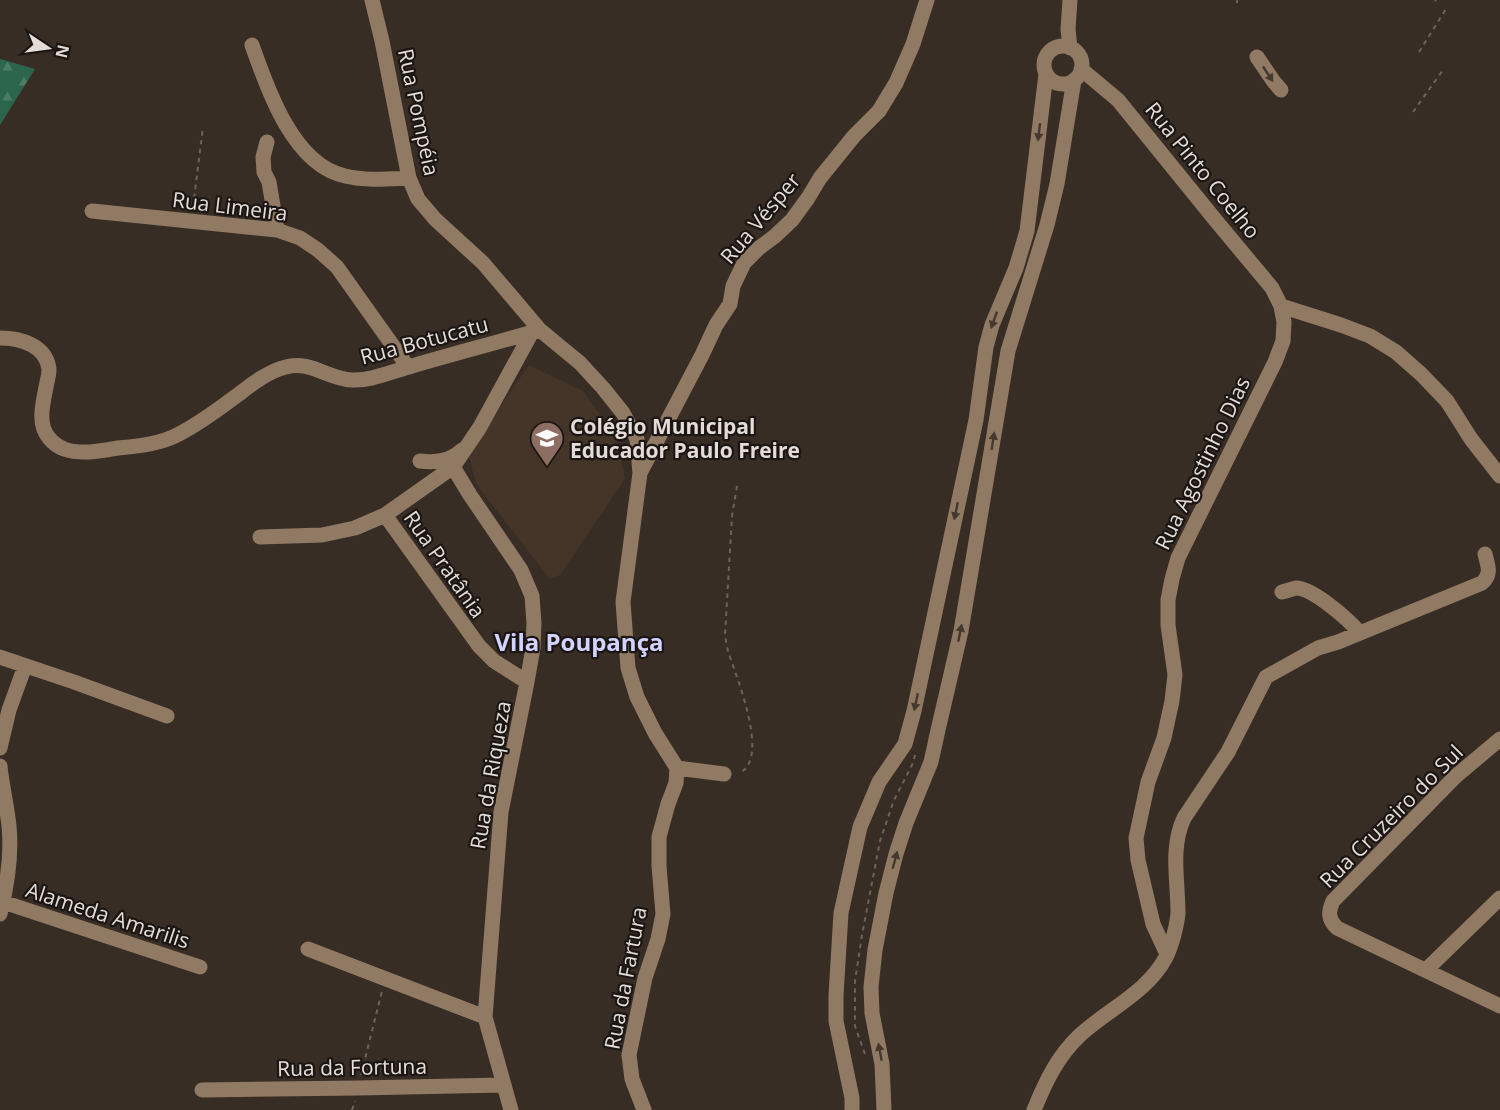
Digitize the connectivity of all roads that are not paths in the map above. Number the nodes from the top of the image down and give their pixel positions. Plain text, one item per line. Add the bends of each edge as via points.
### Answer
1 (372, 0) edge
2 (927, 0) edge
3 (1070, 0) edge
4 (252, 45) dead end
5 (1070, 48) junction
6 (1257, 57) dead end
7 (1046, 74) junction
8 (1078, 74) junction
9 (1281, 90) dead end
10 (267, 142) dead end
11 (410, 178) junction
12 (92, 211) dead end
13 (277, 230) junction
14 (1281, 306) junction
15 (536, 331) junction
16 (0, 338) edge
17 (408, 367) junction
18 (469, 444) junction
19 (420, 461) dead end
20 (453, 467) junction
21 (640, 473) junction
22 (1500, 476) edge
23 (385, 515) junction
24 (260, 537) dead end
25 (1485, 554) dead end
26 (1282, 592) dead end
27 (1360, 633) junction
28 (0, 657) edge
29 (25, 666) junction
30 (527, 682) junction
31 (167, 716) dead end
32 (1500, 739) edge
33 (0, 748) edge
34 (0, 766) edge
35 (677, 768) junction
36 (724, 774) road end
37 (1500, 898) edge
38 (1, 908) edge
39 (308, 949) dead end
40 (1167, 954) junction
41 (200, 967) dead end
42 (1426, 970) junction
43 (1500, 1006) edge
44 (485, 1017) junction
45 (503, 1085) junction
46 (202, 1090) dead end
47 (511, 1110) edge
48 (644, 1110) edge
49 (852, 1110) edge
50 (884, 1110) edge
51 (1034, 1110) edge

1 - 11 street, Rua Pompéia
2 - 21 street, Rua Vésper via 913,44 879,111 820,178 792,220 744,263 730,304
3 - 5 street
4 - 11 street via 272,99 307,154 342,176
5 - 7 street via 1058,47 1047,55
5 - 8 street via 1080,56
6 -> 9 street
7 - 8 street via 1062,84
7 -> 49 street via 1027,231 986,347 976,420 914,711 905,744 879,782 860,827 841,913 836,1021
8 - 14 street, Rua Pinto Coelho via 1118,100 1272,288
50 -> 8 street via 882,1064 872,1013 875,951 896,854 936,741 961,631 1008,351 1047,225
10 - 13 street via 264,172
11 - 15 street, Rua Pompéia via 418,199 483,263
12 - 13 street, Rua Limeira
13 - 17 street, Rua Limeira via 300,238 338,267
14 - 22 street via 1370,336 1396,352 1447,401
14 - 40 street, Rua Agostinho Dias via 1283,341 1275,362 1178,558 1170,590 1168,626 1175,675 1172,701 1136,838 1153,924
15 - 17 street, Rua Botucatu
15 - 18 street
15 - 21 street via 580,363 623,413 637,439
16 - 17 street, Rua Botucatu via 28,343 46,358 49,370 41,417 43,428 63,449 81,452 151,444 177,436 254,383 287,366 299,365 352,380 375,378
18 - 19 street via 441,461
18 - 20 street
20 - 23 street
20 - 30 street, Rua da Riqueza via 521,570 531,596 533,648
21 - 35 street via 623,602 628,668 637,697
23 - 24 street via 322,536
23 - 30 street, Rua Pratânia via 479,646
25 - 27 street via 1489,573 1482,583
26 - 27 street via 1296,588 1315,595
27 - 40 street via 1318,648 1266,677 1228,752 1179,828 1175,868 1178,916
28 - 29 street
29 - 31 street
29 - 33 street
30 - 44 street, Rua da Riqueza via 501,812
32 - 42 street, Rua Cruzeiro do Sul via 1456,777 1330,908 1330,920 1337,928
34 - 38 street via 9,826
35 - 36 street
35 - 48 street, Rua da Fartura via 676,783 658,837 663,914 629,1055 632,1079
37 - 42 street
38 - 41 street, Alameda Amarilis
39 - 44 street
40 - 51 street via 1151,977 1079,1036 1059,1058
42 - 43 street
44 - 45 street, Rua da Riqueza
45 - 46 street, Rua da Fortuna
45 - 47 street, Rua da Riqueza

